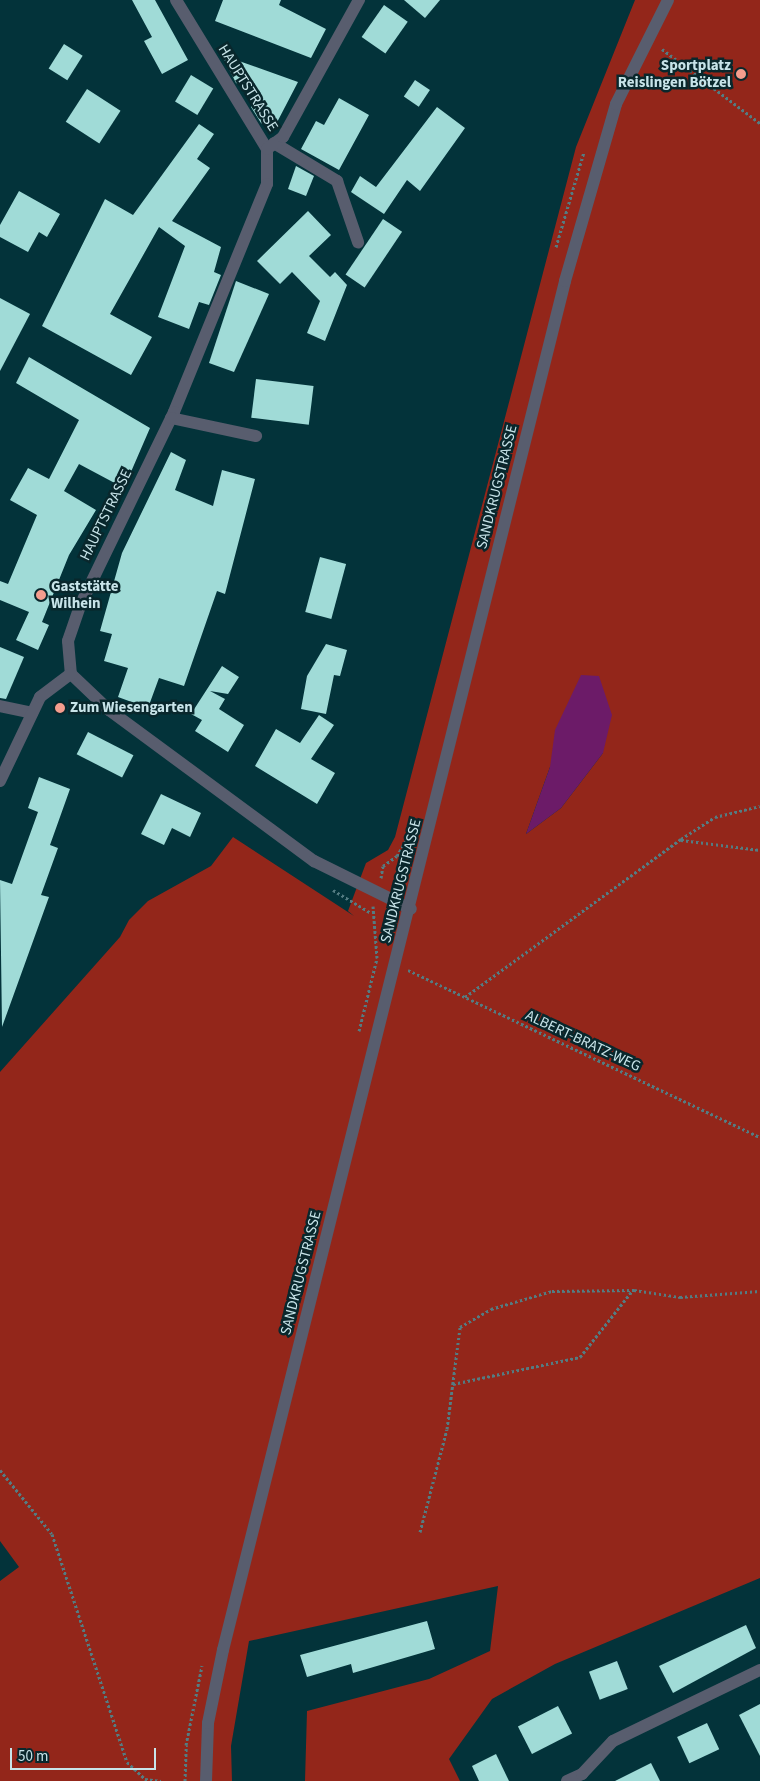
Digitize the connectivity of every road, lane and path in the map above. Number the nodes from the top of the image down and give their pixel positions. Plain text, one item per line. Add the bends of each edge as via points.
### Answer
1 (176, 0) edge
2 (359, 0) edge
3 (668, 0) edge
4 (661, 50) dead end
5 (760, 123) edge
6 (270, 146) junction
7 (358, 242) dead end
8 (171, 418) junction
9 (256, 436) dead end
10 (71, 674) junction
11 (0, 706) edge
12 (32, 713) junction
13 (0, 781) edge
14 (760, 806) edge
15 (681, 840) junction
16 (760, 850) edge
17 (411, 909) junction
18 (397, 965) junction
19 (466, 997) junction
20 (760, 1137) edge
21 (634, 1290) junction
22 (760, 1291) edge
23 (453, 1384) junction
24 (0, 1470) edge
25 (420, 1532) dead end
26 (760, 1670) edge
27 (161, 1781) edge
28 (206, 1781) edge
29 (567, 1781) edge

1 - 6 street, HAUPTSTRASSE
2 - 6 street via 283,137
3 - 17 street, SANDKRUGSTRASSE via 616,104 591,185
4 - 5 path
6 - 7 street via 337,181
6 - 8 street, HAUPTSTRASSE via 267,184
8 - 9 street
8 - 10 street, HAUPTSTRASSE via 80,606 68,641
10 - 12 street via 40,696
10 - 17 street via 109,710 314,861
11 - 12 street
12 - 13 street
14 - 15 path via 715,817
15 - 16 path
15 - 19 path
17 - 18 street, SANDKRUGSTRASSE
18 - 19 path, ALBERT-BRATZ-WEG
18 - 28 street, SANDKRUGSTRASSE via 212,1699
19 - 20 path, ALBERT-BRATZ-WEG
21 - 22 path via 680,1297
21 - 23 path via 580,1357
21 - 23 path via 552,1291 491,1308 460,1327
23 - 25 path
24 - 27 path via 52,1534 127,1762 145,1779
26 - 29 street via 613,1741 582,1774

